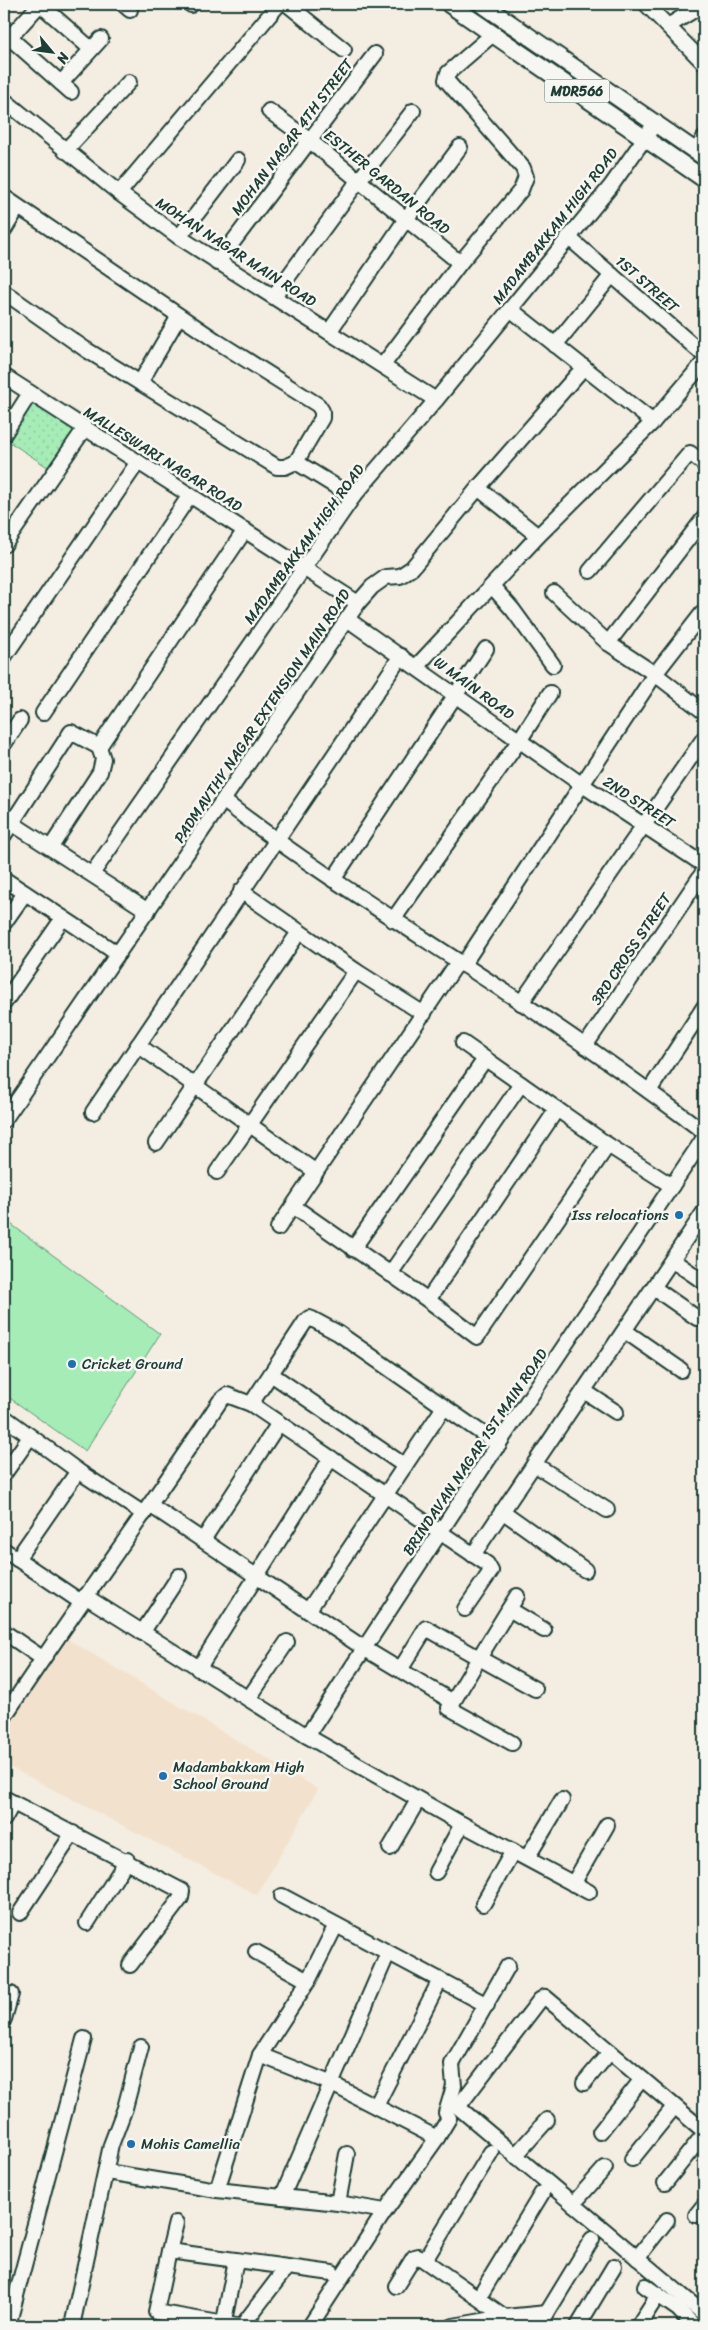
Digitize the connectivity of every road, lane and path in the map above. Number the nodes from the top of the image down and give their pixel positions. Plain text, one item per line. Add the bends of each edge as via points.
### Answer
1 (40, 4) edge
2 (279, 4) edge
3 (287, 4) edge
4 (449, 4) edge
5 (482, 4) edge
6 (646, 4) edge
7 (704, 4) edge
8 (668, 26) junction
9 (493, 34) junction
10 (101, 39) dead end
11 (7, 41) edge
12 (91, 49) junction
13 (344, 50) dead end
14 (375, 54) dead end
15 (702, 56) edge
16 (129, 82) dead end
17 (4, 100) edge
18 (269, 111) dead end
19 (413, 111) dead end
20 (656, 122) junction
21 (645, 136) junction
22 (309, 140) junction
23 (460, 148) dead end
24 (701, 148) edge
25 (66, 150) junction
26 (238, 160) dead end
27 (359, 180) junction
28 (704, 180) edge
29 (119, 193) junction
30 (4, 197) edge
31 (18, 207) junction
32 (406, 219) junction
33 (4, 230) edge
34 (179, 237) junction
35 (568, 237) junction
36 (217, 263) junction
37 (460, 263) junction
38 (612, 275) junction
39 (4, 292) edge
40 (274, 296) junction
41 (510, 309) junction
42 (179, 316) junction
43 (329, 332) junction
44 (555, 345) junction
45 (704, 355) edge
46 (704, 362) edge
47 (384, 365) junction
48 (584, 367) junction
49 (4, 376) edge
50 (140, 383) junction
51 (30, 393) junction
52 (436, 400) junction
53 (653, 422) junction
54 (85, 428) junction
55 (4, 434) edge
56 (138, 462) junction
57 (296, 462) junction
58 (704, 464) edge
59 (478, 488) junction
60 (190, 495) junction
61 (353, 497) junction
62 (704, 518) edge
63 (245, 530) junction
64 (538, 536) junction
65 (4, 545) edge
66 (305, 568) junction
67 (590, 571) dead end
68 (492, 586) junction
69 (554, 593) dead end
70 (358, 603) junction
71 (704, 611) edge
72 (347, 620) junction
73 (608, 643) junction
74 (486, 649) dead end
75 (401, 656) junction
76 (4, 658) edge
77 (553, 665) dead end
78 (416, 667) junction
79 (655, 674) junction
80 (550, 693) dead end
81 (456, 696) junction
82 (704, 712) edge
83 (43, 714) dead end
84 (20, 720) dead end
85 (704, 738) edge
86 (519, 740) junction
87 (4, 744) edge
88 (99, 747) junction
89 (581, 784) junction
90 (224, 801) junction
91 (644, 823) junction
92 (6, 826) edge
93 (275, 841) junction
94 (51, 847) junction
95 (704, 865) edge
96 (704, 870) edge
97 (92, 874) junction
98 (4, 879) edge
99 (332, 880) junction
100 (240, 891) junction
101 (25, 893) junction
102 (148, 911) junction
103 (63, 918) junction
104 (392, 920) junction
105 (4, 923) edge
106 (299, 932) junction
107 (118, 954) junction
108 (460, 963) junction
109 (356, 971) junction
110 (4, 1002) edge
111 (522, 1003) junction
112 (704, 1007) edge
113 (424, 1014) junction
114 (462, 1043) dead end
115 (138, 1045) junction
116 (585, 1046) junction
117 (485, 1059) junction
118 (521, 1084) junction
119 (196, 1086) junction
120 (649, 1091) junction
121 (556, 1109) junction
122 (93, 1112) dead end
123 (4, 1120) edge
124 (250, 1124) junction
125 (704, 1132) edge
126 (704, 1138) edge
127 (156, 1143) dead end
128 (608, 1145) junction
129 (217, 1172) dead end
130 (316, 1172) junction
131 (672, 1186) junction
132 (293, 1206) junction
133 (704, 1212) edge
134 (278, 1228) dead end
135 (353, 1249) junction
136 (672, 1260) junction
137 (390, 1274) junction
138 (704, 1282) edge
139 (654, 1288) junction
140 (428, 1300) junction
141 (697, 1318) dead end
142 (624, 1331) junction
143 (681, 1370) dead end
144 (271, 1374) junction
145 (584, 1391) junction
146 (251, 1404) junction
147 (444, 1407) junction
148 (616, 1412) dead end
149 (4, 1417) edge
150 (279, 1423) junction
151 (30, 1437) junction
152 (499, 1444) junction
153 (331, 1458) junction
154 (534, 1464) junction
155 (404, 1466) junction
156 (78, 1471) junction
157 (4, 1474) edge
158 (386, 1495) junction
159 (147, 1509) junction
160 (607, 1510) dead end
161 (502, 1511) junction
162 (441, 1532) junction
163 (203, 1540) junction
164 (4, 1550) edge
165 (473, 1554) junction
166 (17, 1559) junction
167 (585, 1570) dead end
168 (178, 1576) dead end
169 (255, 1576) junction
170 (517, 1596) dead end
171 (83, 1599) junction
172 (509, 1609) junction
173 (465, 1610) dead end
174 (308, 1611) junction
175 (544, 1630) dead end
176 (4, 1632) edge
177 (142, 1633) junction
178 (287, 1642) dead end
179 (365, 1649) junction
180 (42, 1658) junction
181 (479, 1658) junction
182 (198, 1669) junction
183 (400, 1670) junction
184 (535, 1689) dead end
185 (249, 1698) junction
186 (449, 1708) junction
187 (4, 1716) edge
188 (307, 1736) junction
189 (512, 1742) dead end
190 (8, 1800) edge
191 (418, 1800) junction
192 (562, 1800) dead end
193 (4, 1819) edge
194 (462, 1824) junction
195 (607, 1825) dead end
196 (73, 1833) junction
197 (390, 1848) dead end
198 (513, 1851) junction
199 (526, 1858) junction
200 (127, 1860) junction
201 (436, 1872) dead end
202 (573, 1884) junction
203 (589, 1892) dead end
204 (282, 1896) dead end
205 (482, 1904) dead end
206 (20, 1913) dead end
207 (87, 1923) dead end
208 (336, 1925) junction
209 (256, 1952) dead end
210 (388, 1953) junction
211 (130, 1965) dead end
212 (508, 1966) dead end
213 (440, 1980) junction
214 (308, 1982) junction
215 (11, 1994) dead end
216 (487, 2005) junction
217 (4, 2019) edge
218 (84, 2040) dead end
219 (141, 2047) dead end
220 (610, 2052) junction
221 (260, 2055) junction
222 (642, 2080) junction
223 (330, 2083) junction
224 (584, 2083) dead end
225 (376, 2106) junction
226 (674, 2107) junction
227 (547, 2120) dead end
228 (600, 2132) dead end
229 (704, 2132) edge
230 (437, 2138) junction
231 (491, 2152) dead end
232 (347, 2154) dead end
233 (515, 2156) junction
234 (632, 2159) dead end
235 (605, 2168) dead end
236 (107, 2172) junction
237 (665, 2182) dead end
238 (217, 2190) junction
239 (542, 2194) dead end
240 (282, 2197) junction
241 (338, 2203) junction
242 (573, 2204) junction
243 (385, 2211) junction
244 (667, 2220) dead end
245 (176, 2223) dead end
246 (592, 2239) dead end
247 (169, 2251) junction
248 (636, 2258) junction
249 (236, 2260) junction
250 (425, 2260) junction
251 (614, 2266) dead end
252 (287, 2267) junction
253 (332, 2273) dead end
254 (396, 2286) dead end
255 (645, 2286) dead end
256 (658, 2295) junction
257 (479, 2297) junction
258 (702, 2308) edge
259 (547, 2313) junction
260 (505, 2316) junction
261 (228, 2325) edge
262 (8, 2326) edge
263 (72, 2326) edge
264 (242, 2326) edge
265 (310, 2326) edge
266 (453, 2326) edge
267 (539, 2326) edge
268 (578, 2326) edge
269 (638, 2326) edge
270 (694, 2326) edge

1 - 11 street
1 - 12 street
2 - 29 street
3 - 13 street
4 - 9 main road, MDR566
5 - 20 main road, MDR566
6 - 8 street
7 - 8 street
8 - 15 street
9 - 21 main road, MDR566
9 - 37 street via 448,73 446,80 523,168 526,177 521,190
10 - 12 street
11 - 12 street via 66,88
14 - 22 street, MOHAN NAGAR 4TH STREET
16 - 25 street
17 - 25 street, MOHAN NAGAR MAIN ROAD
18 - 22 street, ESTHER GARDAN ROAD
19 - 27 street
20 - 21 street, MADAMBAKKAM HIGH ROAD
20 - 24 main road, MDR566
21 - 28 main road, MDR566
21 - 35 street, MADAMBAKKAM HIGH ROAD via 611,186
22 - 27 street, ESTHER GARDAN ROAD
22 - 36 street, MOHAN NAGAR 4TH STREET
23 - 32 street
25 - 29 street, MOHAN NAGAR MAIN ROAD
26 - 34 street
27 - 32 street, ESTHER GARDAN ROAD
27 - 40 street
29 - 34 street, MOHAN NAGAR MAIN ROAD
30 - 31 street
31 - 33 street
31 - 42 street
32 - 37 street, ESTHER GARDAN ROAD
32 - 43 street
34 - 36 street, MOHAN NAGAR MAIN ROAD
35 - 38 street, 1ST STREET
35 - 41 street, MADAMBAKKAM HIGH ROAD
36 - 40 street, MOHAN NAGAR MAIN ROAD
37 - 47 street
38 - 44 street
38 - 45 street, 1ST STREET
39 - 50 street
40 - 43 street, MOHAN NAGAR MAIN ROAD
41 - 44 street
41 - 52 street, MADAMBAKKAM HIGH ROAD
42 - 50 street
42 - 57 street via 318,404 322,418
43 - 47 street, MOHAN NAGAR MAIN ROAD
44 - 48 street
46 - 53 street
47 - 52 street, MOHAN NAGAR MAIN ROAD
48 - 53 street
48 - 59 street, PADMAVTHY NAGAR EXTENSION MAIN ROAD
49 - 51 street, MALLESWARI NAGAR ROAD
50 - 57 street via 277,467 285,468
51 - 54 street, MALLESWARI NAGAR ROAD
51 - 55 street
52 - 61 street, MADAMBAKKAM HIGH ROAD
53 - 64 street
54 - 56 street, MALLESWARI NAGAR ROAD
54 - 65 street
56 - 60 street, MALLESWARI NAGAR ROAD
56 - 76 street
57 - 61 street
58 - 67 street via 690,453
59 - 64 street
59 - 70 street, PADMAVTHY NAGAR EXTENSION MAIN ROAD via 412,568 400,576 386,577
60 - 63 street, MALLESWARI NAGAR ROAD
60 - 83 street
61 - 66 street, MADAMBAKKAM HIGH ROAD
62 - 73 street
63 - 66 street, MALLESWARI NAGAR ROAD
63 - 88 street
64 - 68 street
66 - 70 street, MALLESWARI NAGAR ROAD
66 - 97 street, MADAMBAKKAM HIGH ROAD
68 - 77 street
68 - 78 street
69 - 73 street
70 - 72 street, PADMAVTHY NAGAR EXTENSION MAIN ROAD
71 - 79 street
72 - 75 street, W MAIN ROAD
72 - 90 street, PADMAVTHY NAGAR EXTENSION MAIN ROAD
73 - 79 street
74 - 81 street
75 - 78 street, W MAIN ROAD
75 - 93 street
78 - 81 street, W MAIN ROAD
79 - 82 street
79 - 89 street
80 - 86 street
81 - 86 street, W MAIN ROAD
81 - 99 street
84 - 87 street
85 - 91 street
86 - 89 street, W MAIN ROAD
86 - 104 street
88 - 92 street via 71,732
88 - 94 street via 103,759 100,772
89 - 91 street, 2ND STREET
89 - 108 street
90 - 93 street
90 - 102 street, PADMAVTHY NAGAR EXTENSION MAIN ROAD
91 - 95 street, 2ND STREET
91 - 111 street
92 - 94 street
93 - 99 street
93 - 100 street
94 - 97 street
96 - 116 street, 3RD CROSS STREET
97 - 102 street
98 - 101 street
99 - 104 street
100 - 106 street
100 - 115 street
101 - 103 street
101 - 105 street
102 - 107 street, PADMAVTHY NAGAR EXTENSION MAIN ROAD
103 - 107 street
103 - 110 street
104 - 108 street
106 - 109 street
106 - 119 street
107 - 123 street, PADMAVTHY NAGAR EXTENSION MAIN ROAD
108 - 111 street
108 - 113 street
109 - 113 street
109 - 124 street
111 - 116 street
112 - 120 street
113 - 130 street
114 - 117 street
115 - 119 street
115 - 122 street
116 - 120 street
117 - 118 street
117 - 135 street
118 - 121 street
118 - 137 street
119 - 124 street
119 - 127 street
120 - 125 street
121 - 128 street
121 - 140 street
124 - 129 street
124 - 130 street
126 - 131 street, BRINDAVAN NAGAR 1ST MAIN ROAD
128 - 131 street
128 - 140 street via 477,1337
130 - 132 street
131 - 152 street, BRINDAVAN NAGAR 1ST MAIN ROAD
132 - 134 street
132 - 135 street
133 - 136 street
135 - 137 street
136 - 138 street
136 - 139 street
137 - 140 street
139 - 141 street
139 - 142 street
142 - 143 street
142 - 145 street
144 - 146 street
144 - 147 street via 305,1322 312,1319 338,1333
144 - 155 street
145 - 148 street
145 - 154 street
146 - 150 street
146 - 159 street via 231,1395 224,1396
147 - 152 street
147 - 155 street
149 - 151 street
150 - 153 street
150 - 163 street
151 - 156 street
151 - 157 street
152 - 162 street, BRINDAVAN NAGAR 1ST MAIN ROAD
153 - 158 street
153 - 169 street
154 - 160 street
154 - 161 street
155 - 158 street
156 - 159 street
156 - 166 street
158 - 162 street
158 - 174 street
159 - 163 street
159 - 171 street
161 - 165 street
161 - 167 street
162 - 165 street
162 - 179 street, BRINDAVAN NAGAR 1ST MAIN ROAD
163 - 169 street
164 - 166 street
165 - 173 street via 491,1571
166 - 171 street
168 - 177 street
169 - 174 street
169 - 182 street
170 - 172 street
171 - 177 street
171 - 180 street
172 - 175 street
172 - 181 street
174 - 179 street
176 - 180 street
177 - 182 street
178 - 185 street
179 - 183 street
179 - 188 street, BRINDAVAN NAGAR 1ST MAIN ROAD
180 - 187 street
181 - 183 street via 426,1628
181 - 184 street
181 - 186 street
182 - 185 street
183 - 186 street
185 - 188 street
186 - 189 street
188 - 191 street
190 - 193 street
190 - 196 street
191 - 194 street
191 - 197 street
192 - 199 street
194 - 198 street
194 - 201 street
195 - 202 street
196 - 200 street
196 - 206 street
198 - 199 street
198 - 205 street
199 - 202 street
200 - 207 street
200 - 211 street via 183,1893
202 - 203 street
204 - 208 street
208 - 210 street
208 - 214 street
209 - 214 street
210 - 213 street
210 - 223 street
212 - 216 street
213 - 216 street
213 - 225 street
214 - 221 street
215 - 217 street
216 - 230 street via 452,2064 454,2086 446,2113 449,2118
218 - 262 street
219 - 236 street via 125,2108 111,2145
220 - 222 street
220 - 224 street
220 - 233 street via 548,1998 540,2000 458,2108
221 - 223 street
221 - 238 street
222 - 226 street
222 - 228 street
223 - 225 street
223 - 240 street
225 - 230 street
226 - 229 street
226 - 234 street
227 - 233 street
229 - 237 street
230 - 243 street
231 - 250 street
232 - 241 street
233 - 242 street
235 - 242 street
236 - 238 street
236 - 263 street
238 - 240 street
239 - 257 street
240 - 241 street
241 - 243 street
242 - 248 street
243 - 265 street
244 - 248 street
245 - 247 street
246 - 259 street
247 - 249 street
247 - 261 street via 156,2312
248 - 258 street
249 - 252 street
249 - 261 street
250 - 254 street via 414,2257
250 - 257 street
251 - 268 street
252 - 253 street
252 - 264 street
255 - 256 street
256 - 269 street
256 - 270 street
257 - 260 street
259 - 260 street
259 - 267 street
260 - 266 street

